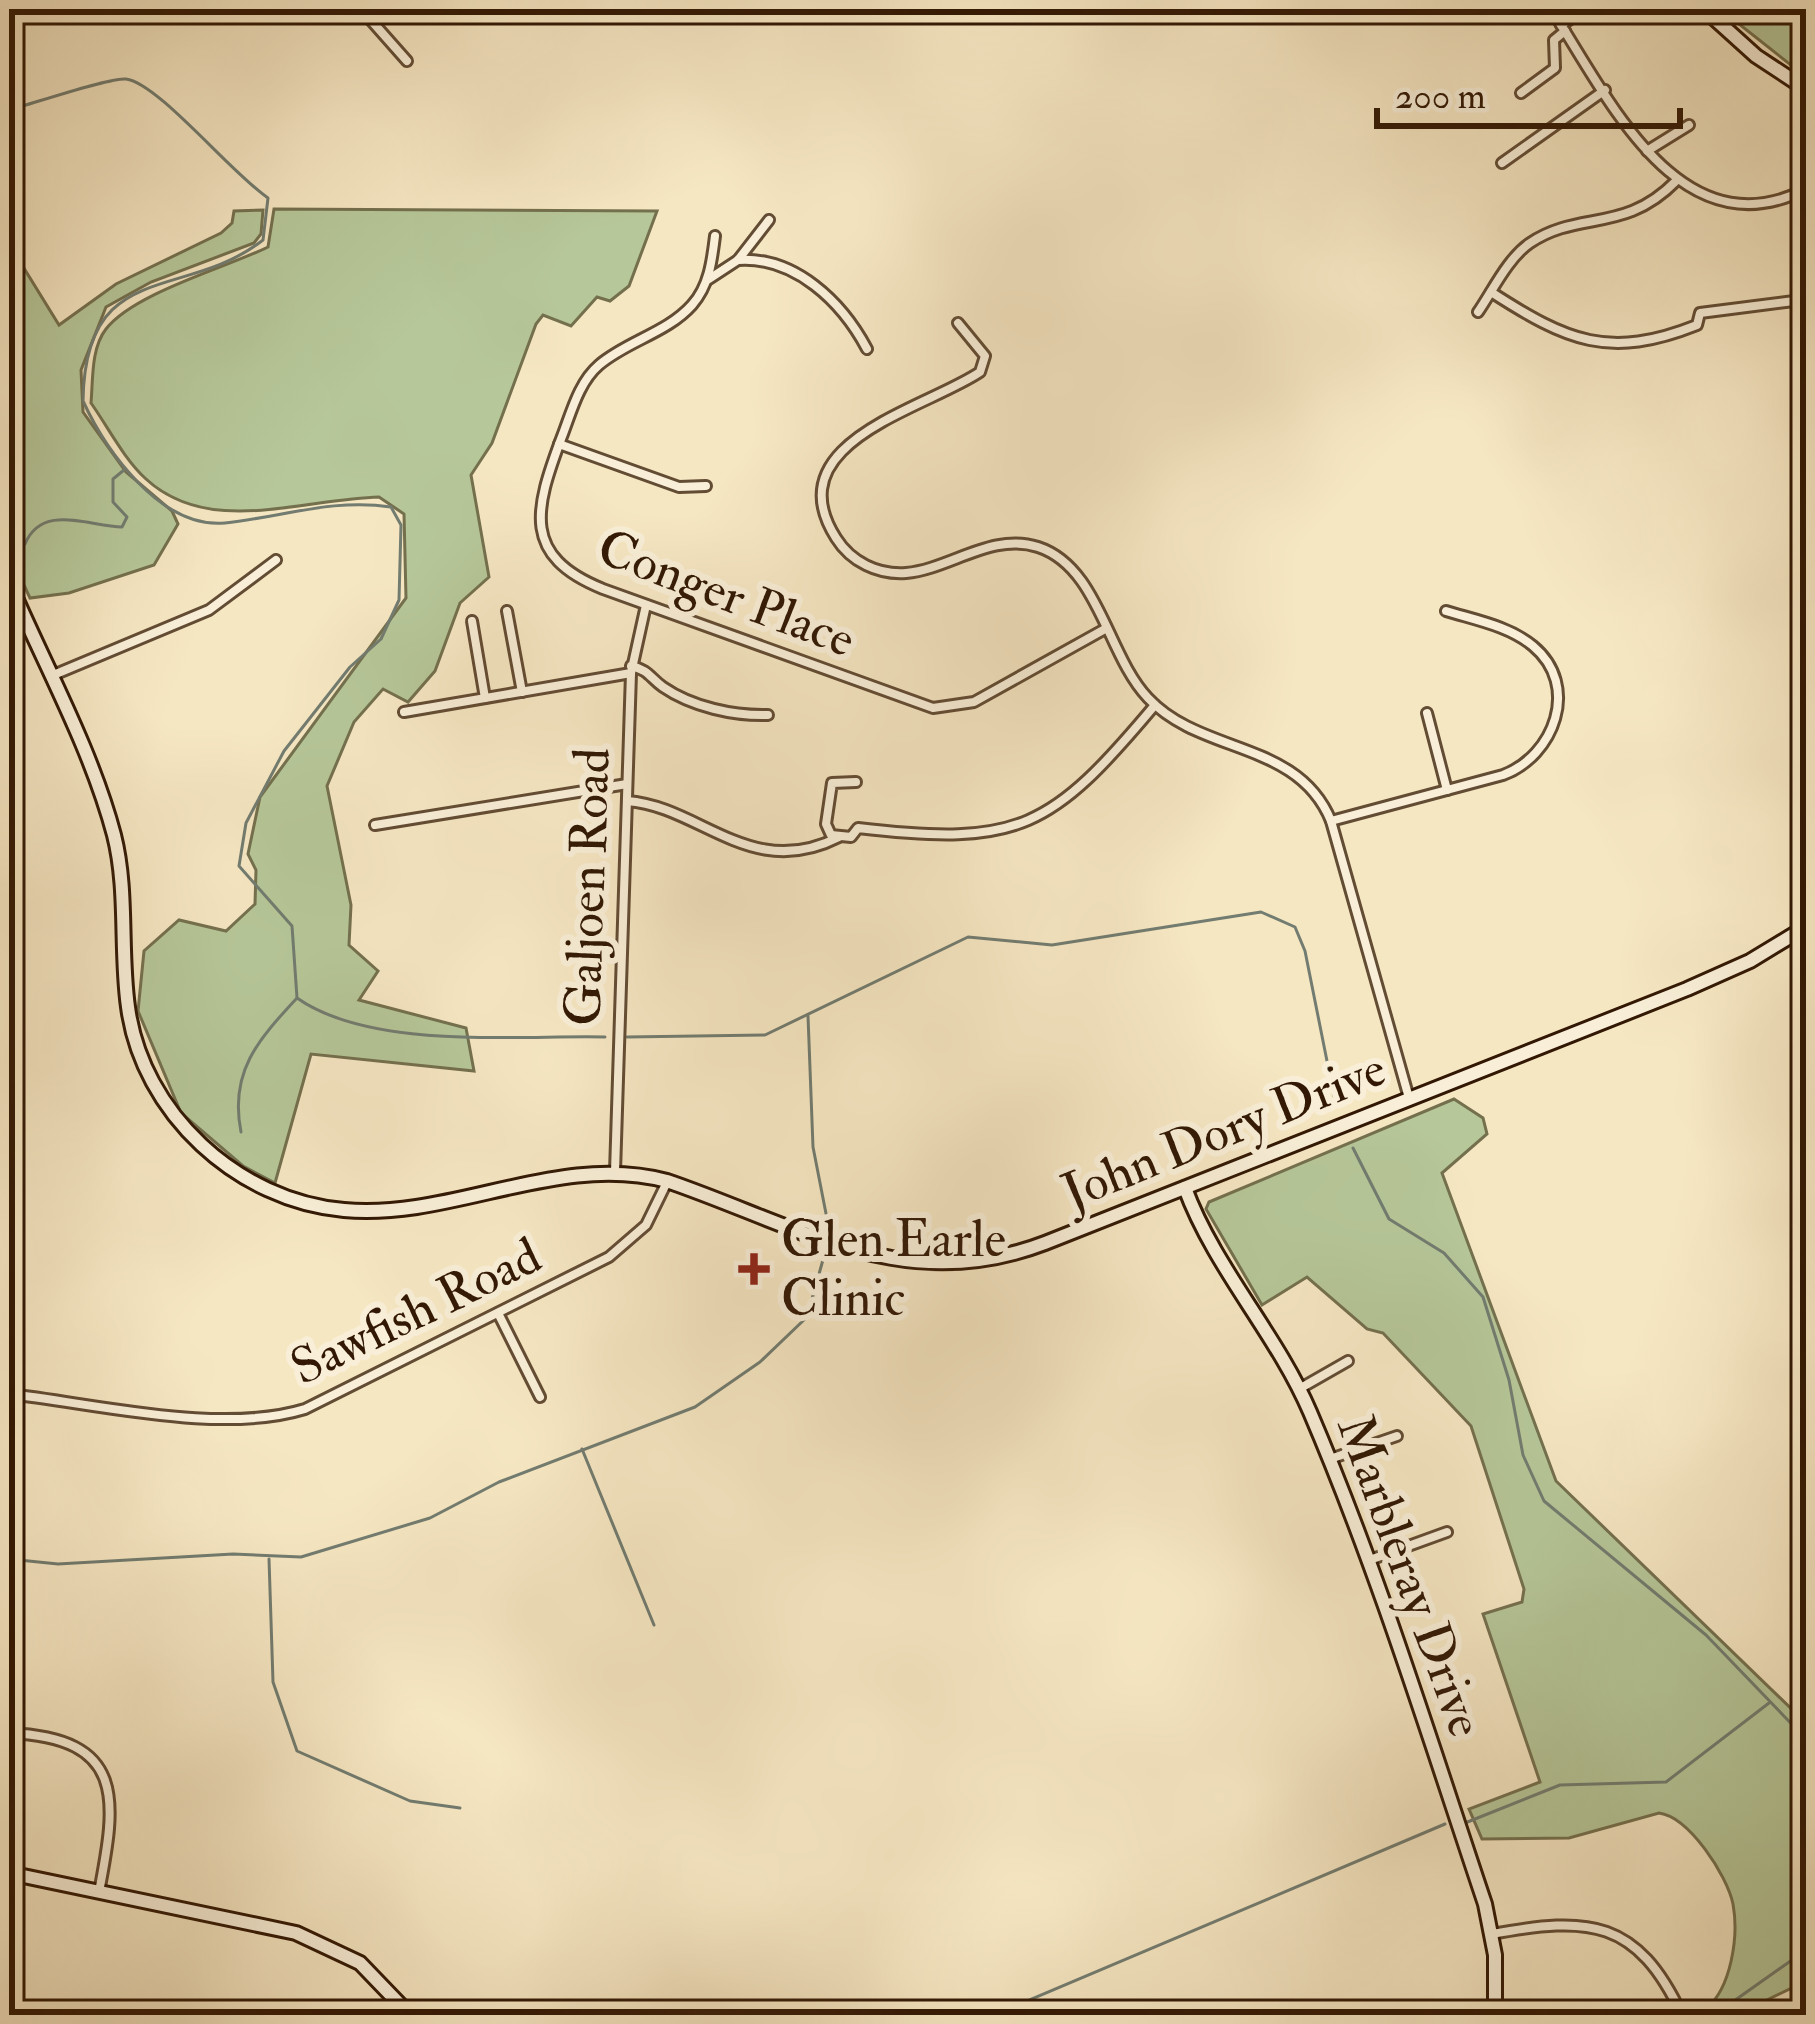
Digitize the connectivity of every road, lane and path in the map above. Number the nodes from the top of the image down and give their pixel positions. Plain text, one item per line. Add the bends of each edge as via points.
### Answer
1 (361, 9) edge
2 (1550, 9) edge
3 (1586, 9) edge
4 (1704, 9) edge
5 (1563, 28) junction
6 (407, 61) dead end
7 (1806, 89) edge
8 (1605, 90) junction
9 (1521, 93) dead end
10 (1689, 125) dead end
11 (1647, 151) junction
12 (1502, 163) dead end
13 (1676, 181) junction
14 (1806, 189) edge
15 (769, 220) dead end
16 (716, 236) dead end
17 (738, 260) junction
18 (707, 279) junction
19 (1492, 292) junction
20 (1802, 300) dead end
21 (1478, 311) dead end
22 (958, 322) dead end
23 (867, 349) dead end
24 (559, 444) junction
25 (706, 486) dead end
26 (276, 560) dead end
27 (9, 582) edge
28 (646, 605) junction
29 (507, 611) dead end
30 (1446, 611) dead end
31 (472, 621) dead end
32 (1105, 628) junction
33 (631, 670) junction
34 (50, 677) junction
35 (522, 692) junction
36 (485, 698) junction
37 (1155, 705) junction
38 (404, 712) dead end
39 (1427, 713) dead end
40 (768, 716) dead end
41 (856, 782) dead end
42 (627, 784) junction
43 (1447, 790) junction
44 (627, 801) junction
45 (1331, 821) junction
46 (375, 825) dead end
47 (840, 837) junction
48 (1806, 927) edge
49 (1410, 1100) junction
50 (615, 1172) junction
51 (668, 1181) junction
52 (1185, 1188) junction
53 (498, 1313) junction
54 (1348, 1361) dead end
55 (1299, 1389) junction
56 (9, 1394) edge
57 (540, 1396) dead end
58 (1397, 1436) dead end
59 (1329, 1460) junction
60 (1447, 1532) dead end
61 (1366, 1562) junction
62 (9, 1733) edge
63 (9, 1873) edge
64 (99, 1892) junction
65 (1492, 1934) junction
66 (410, 2015) edge
67 (1495, 2015) edge
68 (1682, 2015) edge

1 - 6 street
2 - 5 street
3 - 5 street
4 - 7 street
5 - 8 street
5 - 9 street via 1554,41 1556,68
8 - 11 street
8 - 12 street
10 - 11 street
11 - 13 street
13 - 14 street via 1738,204
13 - 19 street via 1637,212 1527,245
15 - 17 street
16 - 18 street, Conger Place
17 - 18 street
17 - 23 street via 810,280
18 - 24 street, Conger Place via 685,313 590,375
19 - 20 street via 1558,333 1615,344 1679,332 1697,325 1700,313
19 - 21 street
22 - 32 street via 985,356 980,372 840,451 824,489 830,527 862,563 898,573 1000,544 1042,548 1072,570
24 - 25 street via 679,488
24 - 28 street, Conger Place via 539,510 548,549 579,579
26 - 34 street via 209,610
27 - 34 street, John Dory Drive
28 - 32 street, Conger Place via 933,708 974,702
28 - 33 street, Galjoen Road
29 - 35 street
30 - 43 street via 1532,645 1558,697 1552,732 1528,763
31 - 36 street
32 - 37 street
33 - 35 street
33 - 40 street via 649,671 662,687 732,715
33 - 42 street, Galjoen Road
34 - 50 street, John Dory Drive via 115,839 138,1048 163,1099 213,1156 289,1198 371,1212
35 - 36 street
36 - 38 street
37 - 45 street via 1300,776
37 - 47 street via 1086,783 1021,823 963,838 858,828
39 - 43 street
41 - 47 street via 832,783 826,828
42 - 44 street, Galjoen Road
42 - 46 street
43 - 45 street
44 - 47 street via 747,848 801,848
44 - 50 street, Galjoen Road
45 - 49 street
48 - 49 street, John Dory Drive via 1723,974
49 - 52 street, John Dory Drive
50 - 51 street, John Dory Drive
51 - 52 street, John Dory Drive via 860,1252 945,1266 1022,1252
51 - 53 street, Sawfish Road via 655,1212 625,1247
52 - 55 street, Marbleray Drive
53 - 56 street, Sawfish Road via 338,1395 266,1419
53 - 57 street
54 - 55 street
55 - 59 street, Marbleray Drive
58 - 59 street
59 - 61 street, Marbleray Drive
60 - 61 street
61 - 65 street, Marbleray Drive
62 - 64 street via 64,1739 104,1774 112,1821
63 - 64 street
64 - 66 street via 319,1941 372,1972
65 - 67 street, Marbleray Drive
65 - 68 street via 1563,1923 1614,1933 1653,1962

